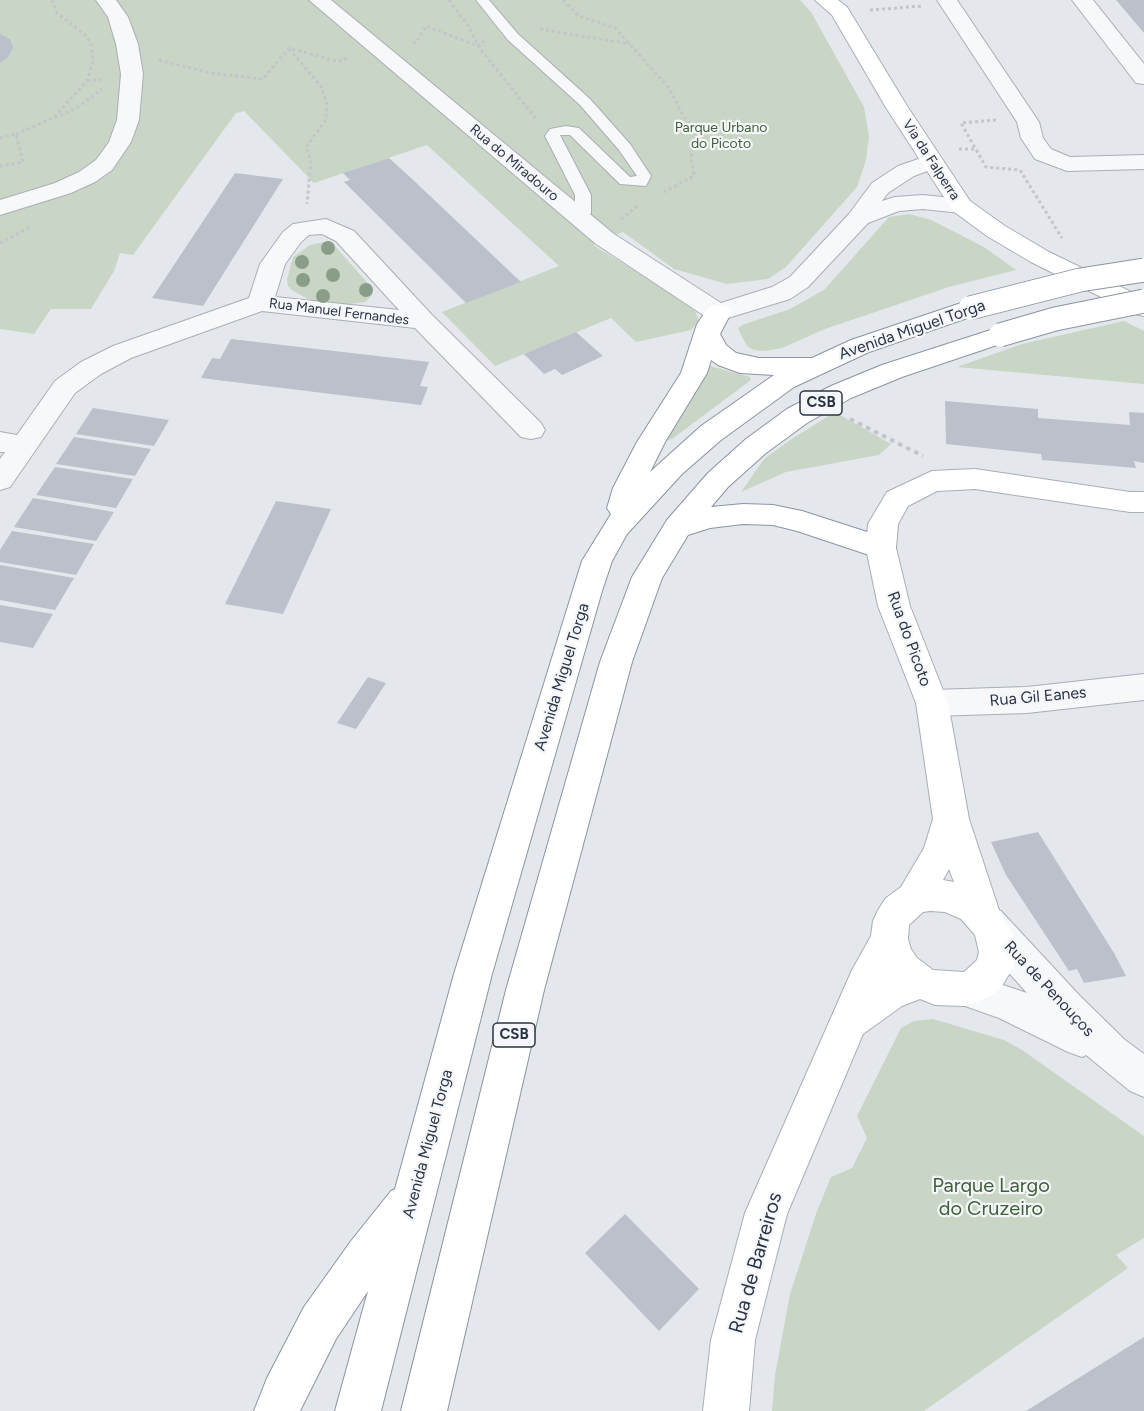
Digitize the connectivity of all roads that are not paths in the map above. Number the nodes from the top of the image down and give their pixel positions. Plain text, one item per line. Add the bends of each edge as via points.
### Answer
1 (106, 0) edge
2 (319, 0) edge
3 (482, 0) edge
4 (825, 0) edge
5 (947, 0) edge
6 (1082, 0) edge
7 (1144, 78) edge
8 (930, 162) junction
9 (1144, 162) edge
10 (961, 206) junction
11 (0, 208) edge
12 (859, 218) junction
13 (588, 226) junction
14 (1144, 270) edge
15 (1144, 302) edge
16 (260, 303) junction
17 (1144, 308) edge
18 (423, 321) junction
19 (713, 325) junction
20 (816, 365) junction
21 (531, 430) dead end
22 (12, 444) edge
23 (0, 480) edge
24 (1144, 502) edge
25 (616, 527) junction
26 (678, 527) junction
27 (881, 548) junction
28 (1144, 687) edge
29 (932, 703) junction
30 (951, 819) junction
31 (914, 898) junction
32 (986, 919) junction
33 (889, 939) junction
34 (920, 982) junction
35 (964, 989) junction
36 (851, 1021) junction
37 (1110, 1053) junction
38 (1144, 1078) edge
39 (415, 1195) junction
40 (277, 1411) edge
41 (357, 1411) edge
42 (424, 1411) edge
43 (726, 1411) edge

1 - 11 street via 118,17 132,74 128,120 114,153 87,177
2 - 13 street, Rua do Miradouro
3 - 13 lane via 537,60 585,102 639,169 644,180 636,184 625,181 574,131 560,130 552,136 584,195 583,213
4 - 8 main road, Via da Falperra via 840,11
5 - 9 street via 1028,122 1032,138 1043,154 1067,165
6 - 7 street
8 - 10 main road, Via da Falperra
8 - 12 street via 906,171 880,188
10 - 12 street via 895,204
10 - 17 main road, Via da Falperra via 1040,257
12 - 19 street via 799,282
13 - 19 street, Rua do Miradouro
14 - 20 main road, Avenida Miguel Torga / CSB, bridge via 1080,280 970,308
15 - 26 main road, Avenida Miguel Torga / CSB, bridge via 1055,319 1000,335 841,392 797,416 756,446 718,480
16 - 18 street, Rua Manuel Fernandes
16 - 18 street, Rua Manuel Fernandes via 273,264 292,237 302,229 326,225 345,236
16 - 22 street, Rua Manuel Fernandes via 122,352 92,368 65,387
18 - 21 street
19 - 20 main road via 715,351 727,360 781,367
19 - 25 main road via 694,373 628,488
20 - 25 main road, Avenida Miguel Torga / CSB via 784,381 711,433 664,475
22 - 23 street, Rua Manuel Fernandes
24 - 27 main road, Rua do Picoto via 975,478 932,481 897,499 883,524
25 - 39 main road, Avenida Miguel Torga / CSB via 597,561 587,591 473,974
26 - 27 main road via 710,518 773,515
26 - 42 main road, Avenida Miguel Torga / CSB via 647,576 613,672 525,990
27 - 29 main road, Rua do Picoto via 894,606
28 - 29 street, Rua Gil Eanes via 1027,700
29 - 30 main road, Rua do Picoto
30 - 31 main road, Rua do Picoto via 939,852
30 - 32 main road, Rua do Picoto
31 - 32 main road via 948,896 964,901
31 - 33 main road, Rua do Picoto via 891,921
32 - 35 main road, Rua do Picoto via 996,938 994,968 987,977
32 - 37 street, Rua de Penouços
33 - 34 main road via 899,964
33 - 36 main road, Rua de Barreiros via 871,970
34 - 35 main road via 936,988
34 - 36 main road via 888,994
35 - 37 street, Rua de Penouços via 1008,1003
36 - 43 main road, Rua de Barreiros via 766,1213 733,1340
37 - 38 street, Rua de Penouços
39 - 40 main road via 320,1323
39 - 41 main road, Avenida Miguel Torga / CSB

